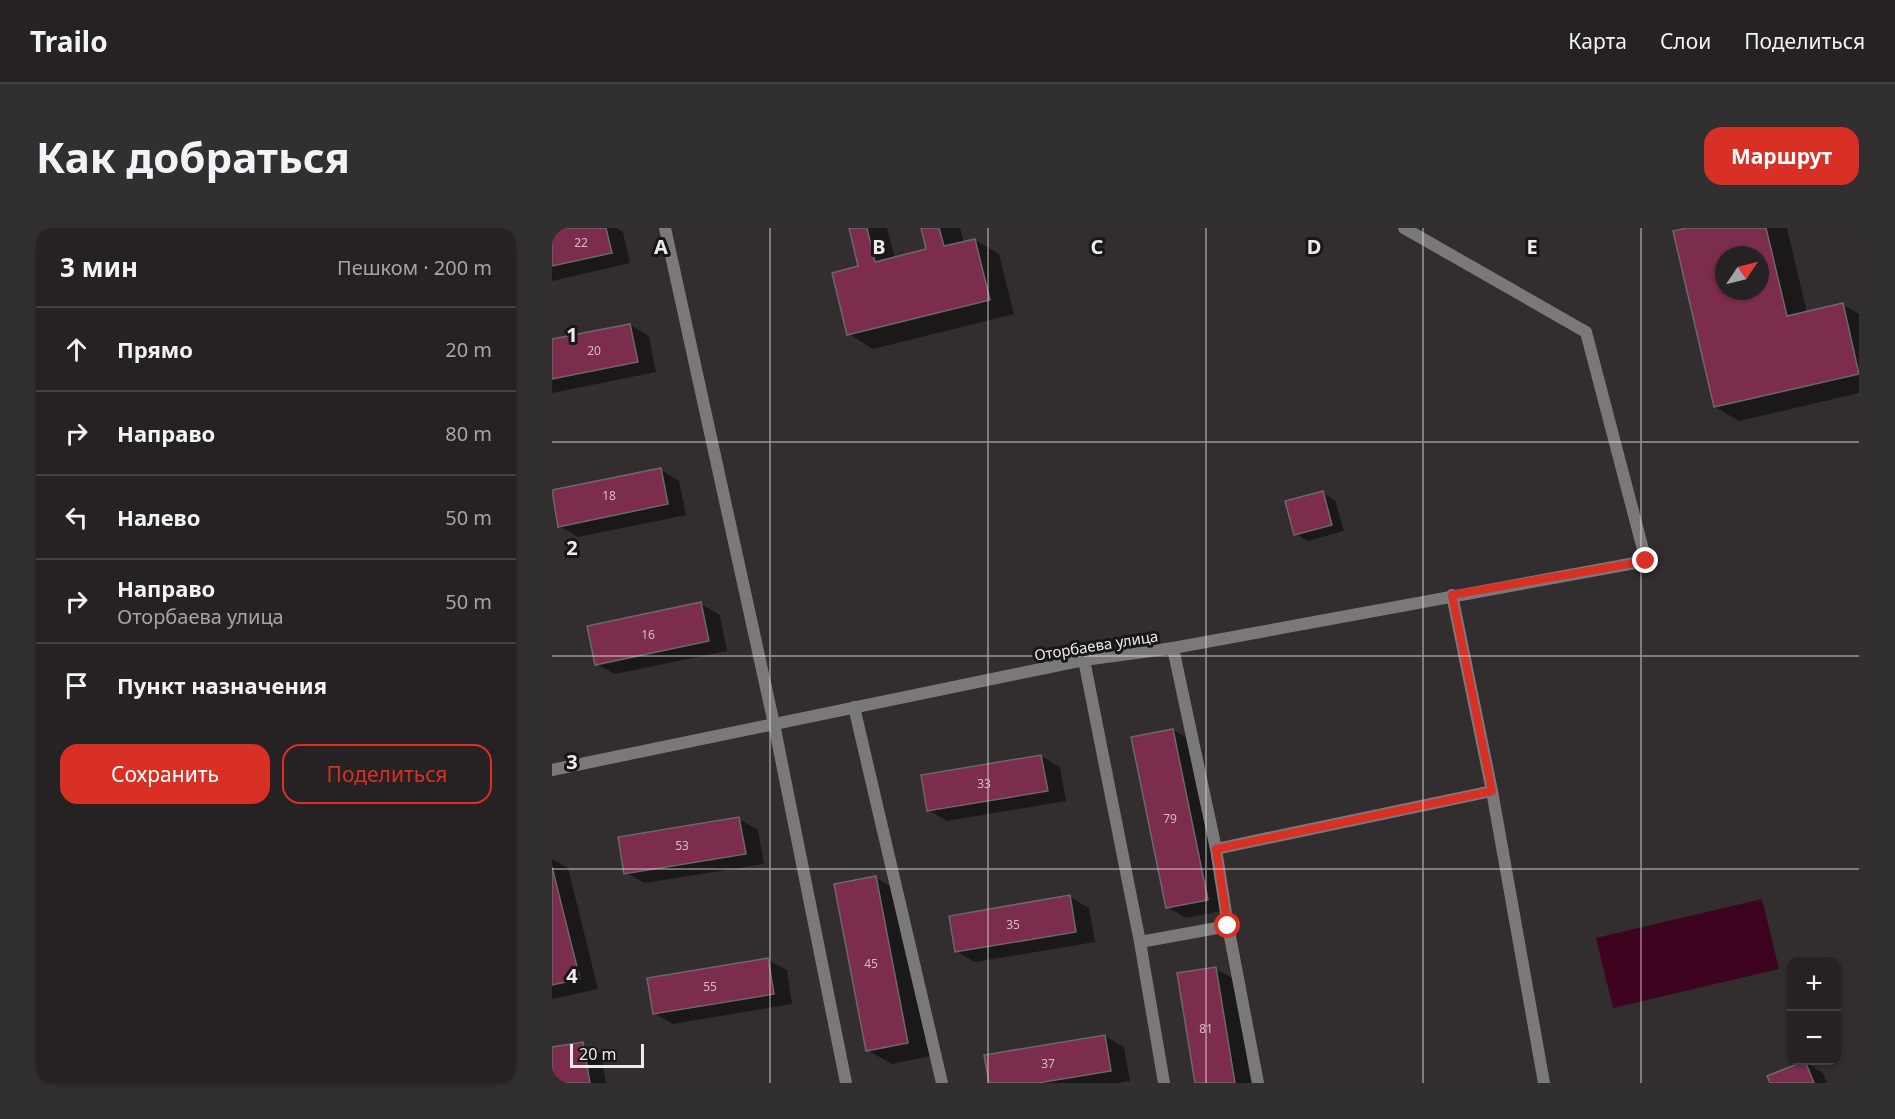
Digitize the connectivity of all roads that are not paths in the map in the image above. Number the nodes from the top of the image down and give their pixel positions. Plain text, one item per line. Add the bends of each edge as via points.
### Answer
1 (665, 228) edge
2 (1404, 228) edge
3 (1452, 595) junction
4 (1173, 648) junction
5 (1084, 660) junction
6 (855, 707) junction
7 (774, 724) junction
8 (552, 769) edge
9 (1492, 791) junction
10 (1216, 849) junction
11 (1228, 926) junction
12 (1140, 942) junction
13 (846, 1083) edge
14 (942, 1083) edge
15 (1164, 1083) edge
16 (1258, 1083) edge
17 (1544, 1083) edge

1 - 7 street
2 - 3 street, Оторбаева улица via 1586,332 1646,561
3 - 4 street, Оторбаева улица
3 - 9 street
4 - 5 street, Оторбаева улица
4 - 10 street
5 - 6 street, Оторбаева улица
5 - 12 street
6 - 7 street, Оторбаева улица
6 - 14 street
7 - 8 street, Оторбаева улица
7 - 13 street
9 - 10 street
9 - 17 street
10 - 11 street
11 - 12 street
11 - 16 street
12 - 15 street

